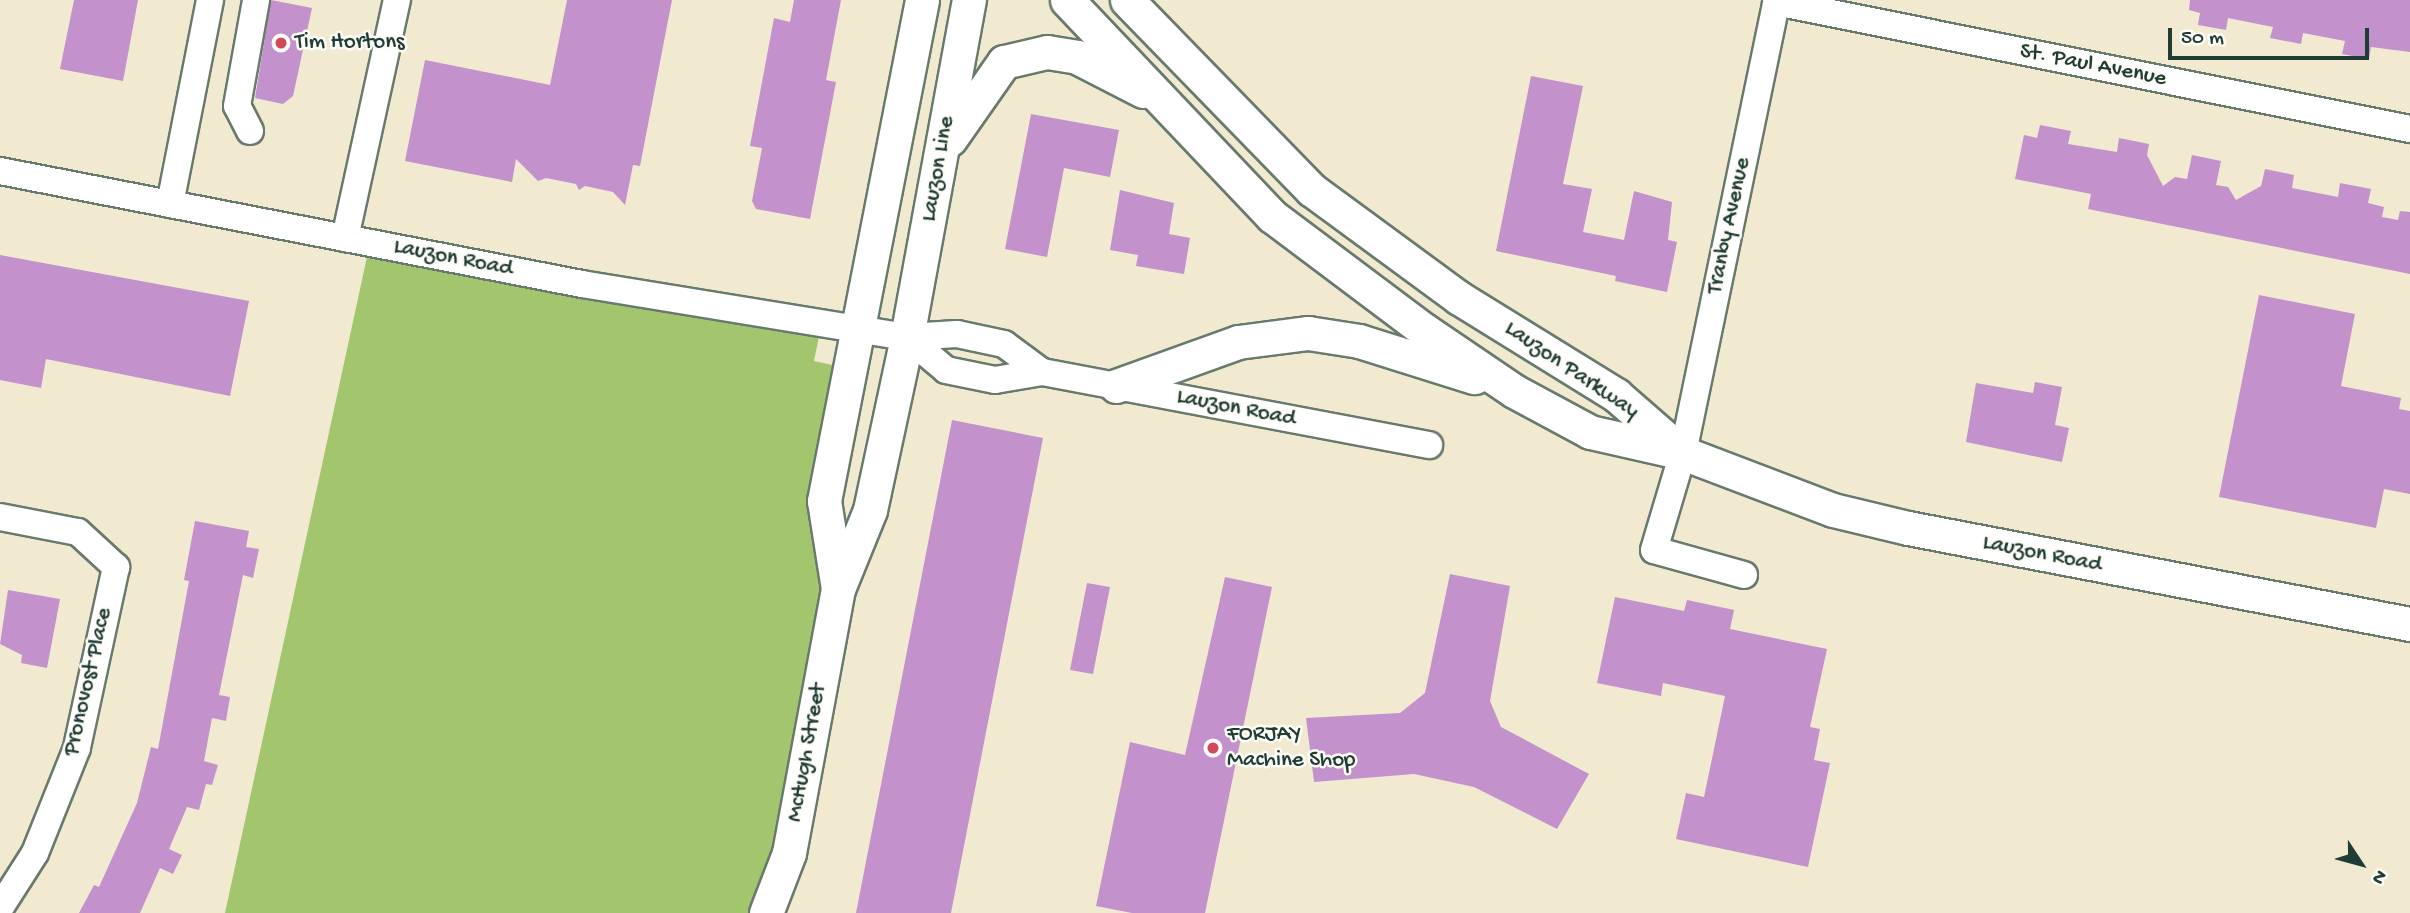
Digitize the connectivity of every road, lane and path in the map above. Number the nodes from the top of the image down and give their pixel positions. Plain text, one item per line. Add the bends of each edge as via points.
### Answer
1 (210, 0) edge
2 (256, 0) edge
3 (397, 0) edge
4 (922, 0) edge
5 (969, 0) edge
6 (1067, 0) edge
7 (1126, 0) edge
8 (1776, 1) edge
9 (1168, 104) junction
10 (2410, 129) edge
11 (250, 131) dead end
12 (943, 150) junction
13 (0, 171) edge
14 (170, 204) junction
15 (345, 238) junction
16 (859, 327) junction
17 (907, 337) junction
18 (1042, 372) junction
19 (1116, 386) junction
20 (1514, 391) junction
21 (1429, 445) dead end
22 (1683, 453) junction
23 (0, 517) edge
24 (1744, 575) dead end
25 (838, 589) junction
26 (2410, 624) edge
27 (0, 908) edge
28 (766, 913) edge

1 - 14 street
2 - 11 street via 237,106
3 - 15 street
4 - 16 main road, Lauzon Line
5 - 12 main road, Lauzon Line
6 - 9 main road, Lauzon Parkway
7 - 22 main road, Lauzon Parkway via 1312,190 1459,298 1616,395
8 - 10 street, St. Paul Avenue
8 - 22 street, Tranby Avenue
9 - 12 main road via 1077,57 1047,52 1003,62
9 - 20 main road, Lauzon Parkway via 1272,216
12 - 17 main road, Lauzon Line
13 - 14 street, Lauzon Road
14 - 15 street, Lauzon Road
15 - 16 street, Lauzon Road via 582,284
16 - 17 street, Lauzon Road
16 - 25 main road, McHugh Street via 824,501
17 - 18 street, Lauzon Road via 957,334 1004,344
17 - 18 street, Lauzon Road via 946,370 995,380
17 - 25 main road, McHugh Street via 870,510
18 - 19 street, Lauzon Road
19 - 20 main road via 1238,342 1308,333 1359,341
19 - 21 street, Lauzon Road
20 - 22 main road, Lauzon Parkway via 1590,432
22 - 24 street, Tranby Avenue via 1654,550
22 - 26 main road, Lauzon Road via 1833,510 1908,528
23 - 27 street, Pronovost Place via 78,532 116,567 77,748 35,853
25 - 28 main road, McHugh Street via 789,853

